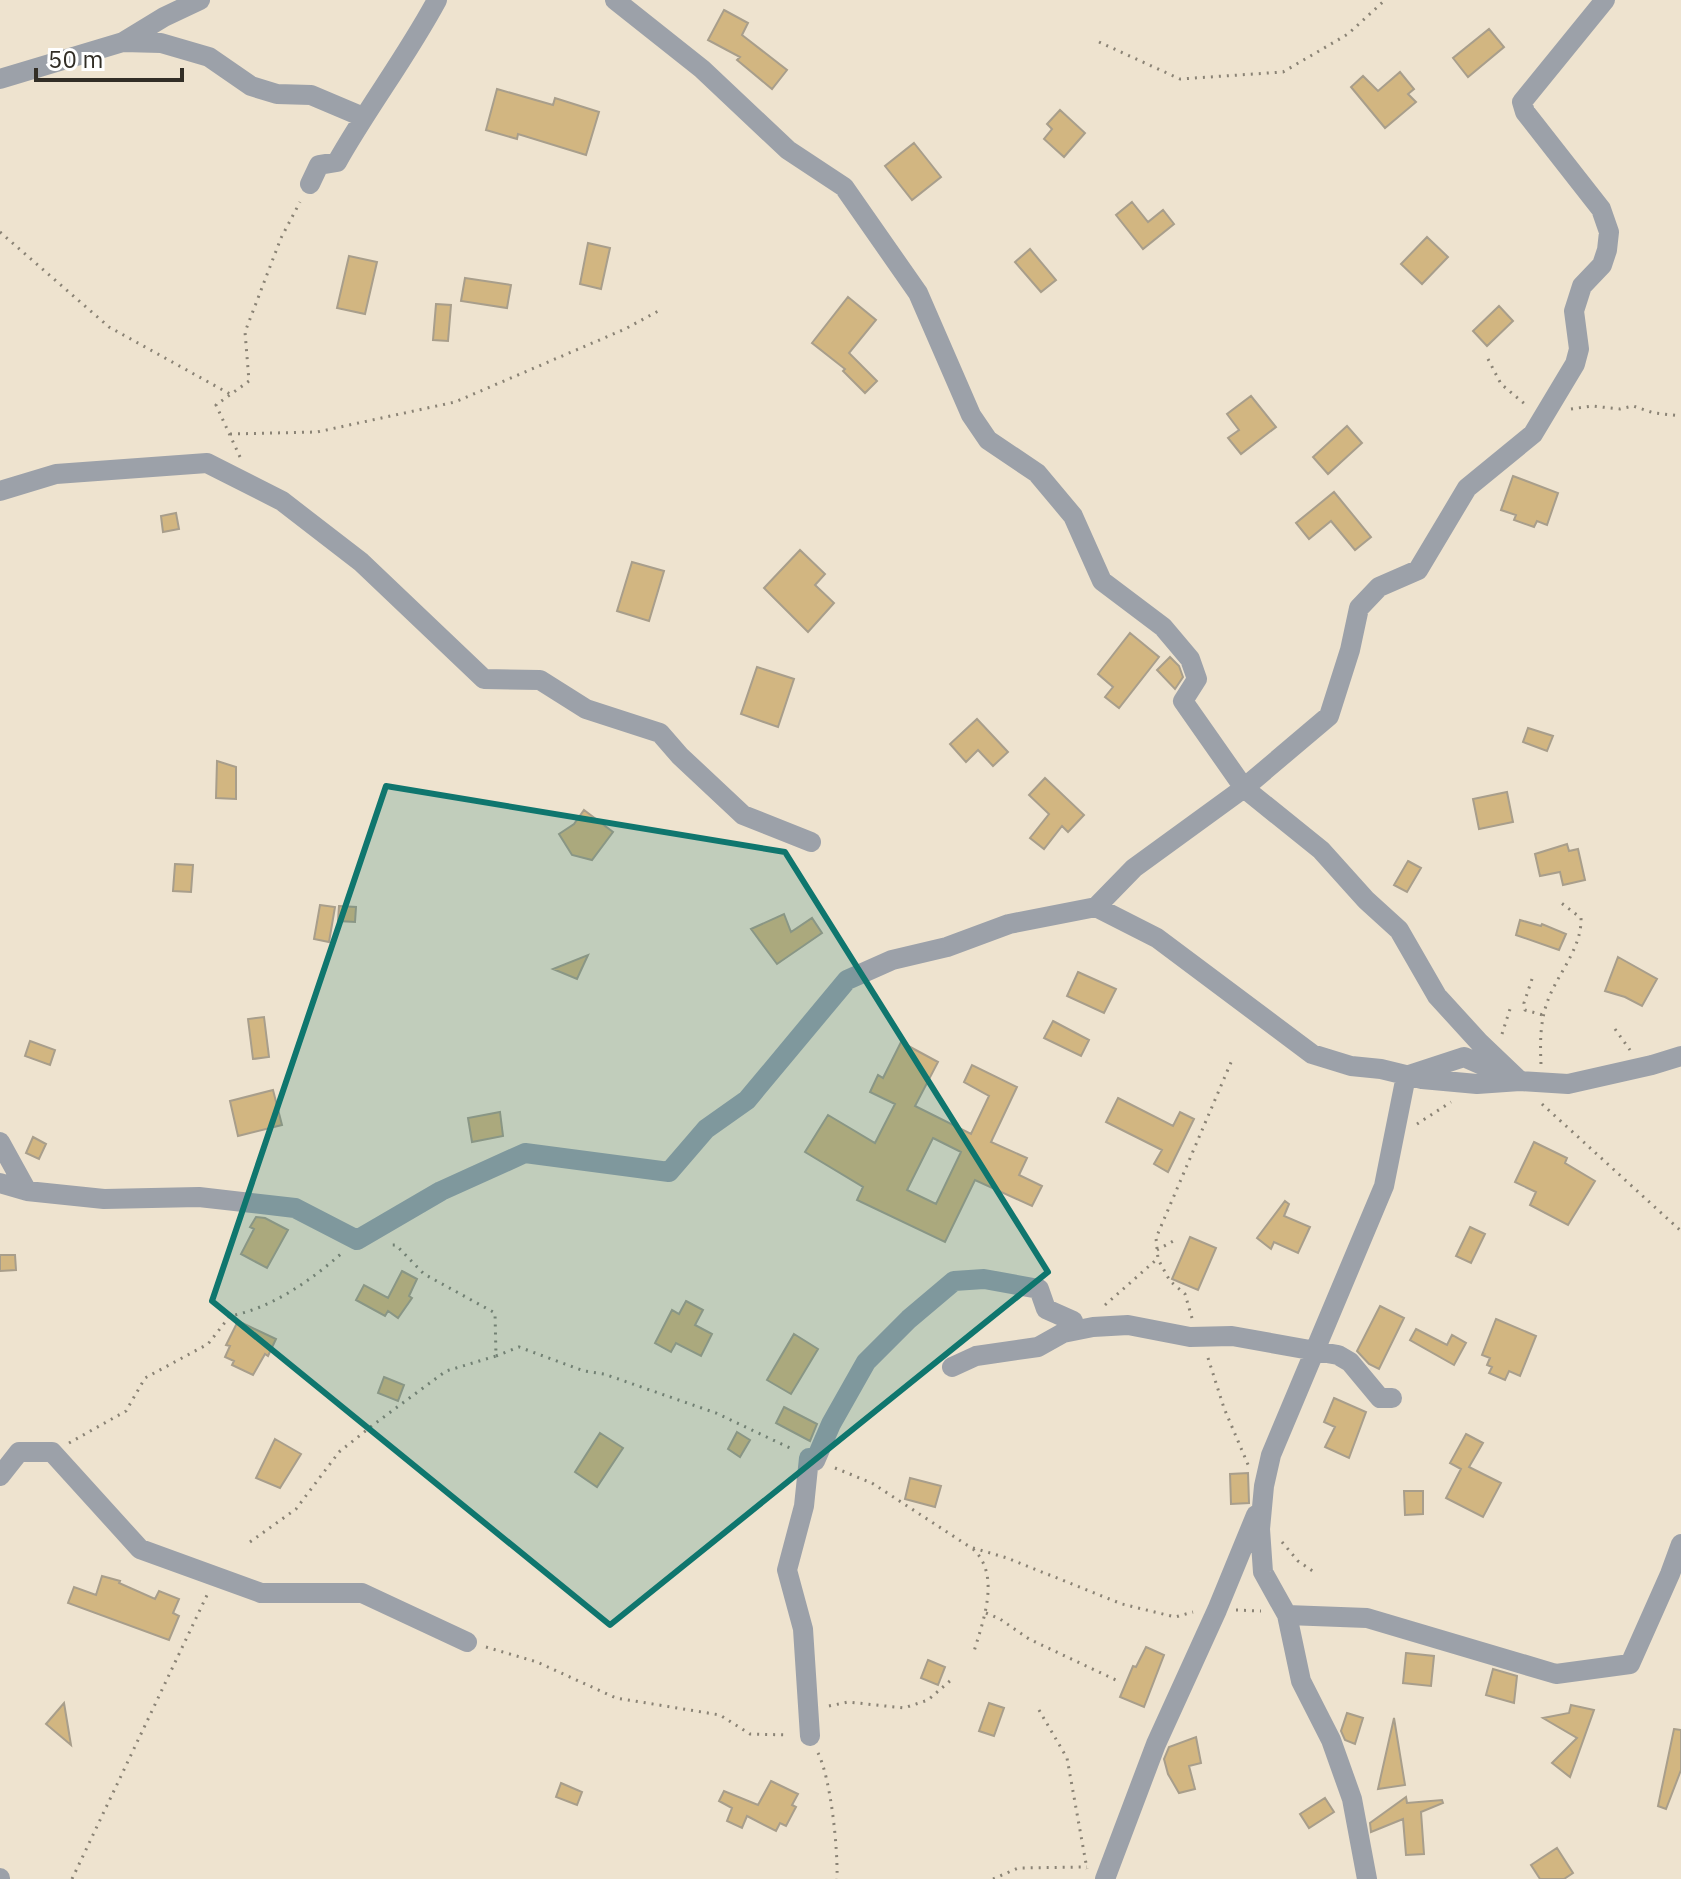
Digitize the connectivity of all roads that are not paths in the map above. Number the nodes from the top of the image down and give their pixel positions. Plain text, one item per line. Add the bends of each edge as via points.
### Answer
1 (200, 0) edge
2 (437, 0) edge
3 (615, 0) edge
4 (1605, 0) edge
5 (123, 42) junction
6 (0, 79) edge
7 (363, 117) junction
8 (310, 184) road end
9 (0, 491) edge
10 (1244, 788) junction
11 (811, 842) dead end
12 (1096, 907) junction
13 (1681, 1056) edge
14 (1406, 1076) junction
15 (1522, 1082) junction
16 (0, 1142) edge
17 (0, 1183) edge
18 (27, 1191) junction
19 (1073, 1331) junction
20 (1314, 1352) junction
21 (952, 1367) dead end
22 (1392, 1398) dead end
23 (0, 1476) edge
24 (1262, 1505) junction
25 (1681, 1544) edge
26 (1287, 1615) junction
27 (467, 1642) road end
28 (809, 1727) road end
29 (1105, 1879) edge
30 (1367, 1879) edge

1 - 5 street
2 - 7 street
3 - 10 street via 702,69 788,150 844,187 918,293 971,415 988,440 1037,473 1073,516 1102,581 1163,627 1190,659 1197,679 1183,701
4 - 10 street via 1522,102 1601,209 1609,232 1602,265 1582,286 1574,311 1579,349 1575,364 1533,434 1467,488 1418,570 1379,587 1359,608 1329,716
5 - 6 street
5 - 7 street via 161,43 209,57 251,86 277,94 311,95
7 - 8 street via 337,162 319,165
9 - 11 street via 56,474 207,463 282,501 361,562 484,679 540,680 586,709 660,733 743,815
10 - 12 street via 1134,868
10 - 15 street via 1321,850 1399,930 1437,996
12 - 14 street via 1157,938 1312,1054
12 - 18 street via 1009,924 892,960 847,980 747,1100 706,1129 669,1172 525,1153 441,1191 357,1240 295,1208 199,1197 104,1199
13 - 15 street via 1568,1084
14 - 15 street via 1477,1084
14 - 15 street via 1464,1057
14 - 20 street via 1384,1186
16 - 18 street
17 - 18 street
19 - 20 street via 1128,1325 1232,1336
19 - 21 street via 1038,1347 976,1356
19 - 28 street via 1073,1321 1046,1309 1039,1289 984,1279 954,1281 866,1362 812,1460 787,1570 803,1629
20 - 22 street via 1350,1362 1380,1398
20 - 24 street via 1271,1455
23 - 27 street via 19,1452 52,1452 140,1549 261,1593 362,1593
24 - 26 street via 1263,1572
24 - 29 street via 1156,1744
25 - 26 street via 1630,1664 1556,1674 1367,1618
26 - 30 street via 1301,1681 1331,1740 1352,1799

